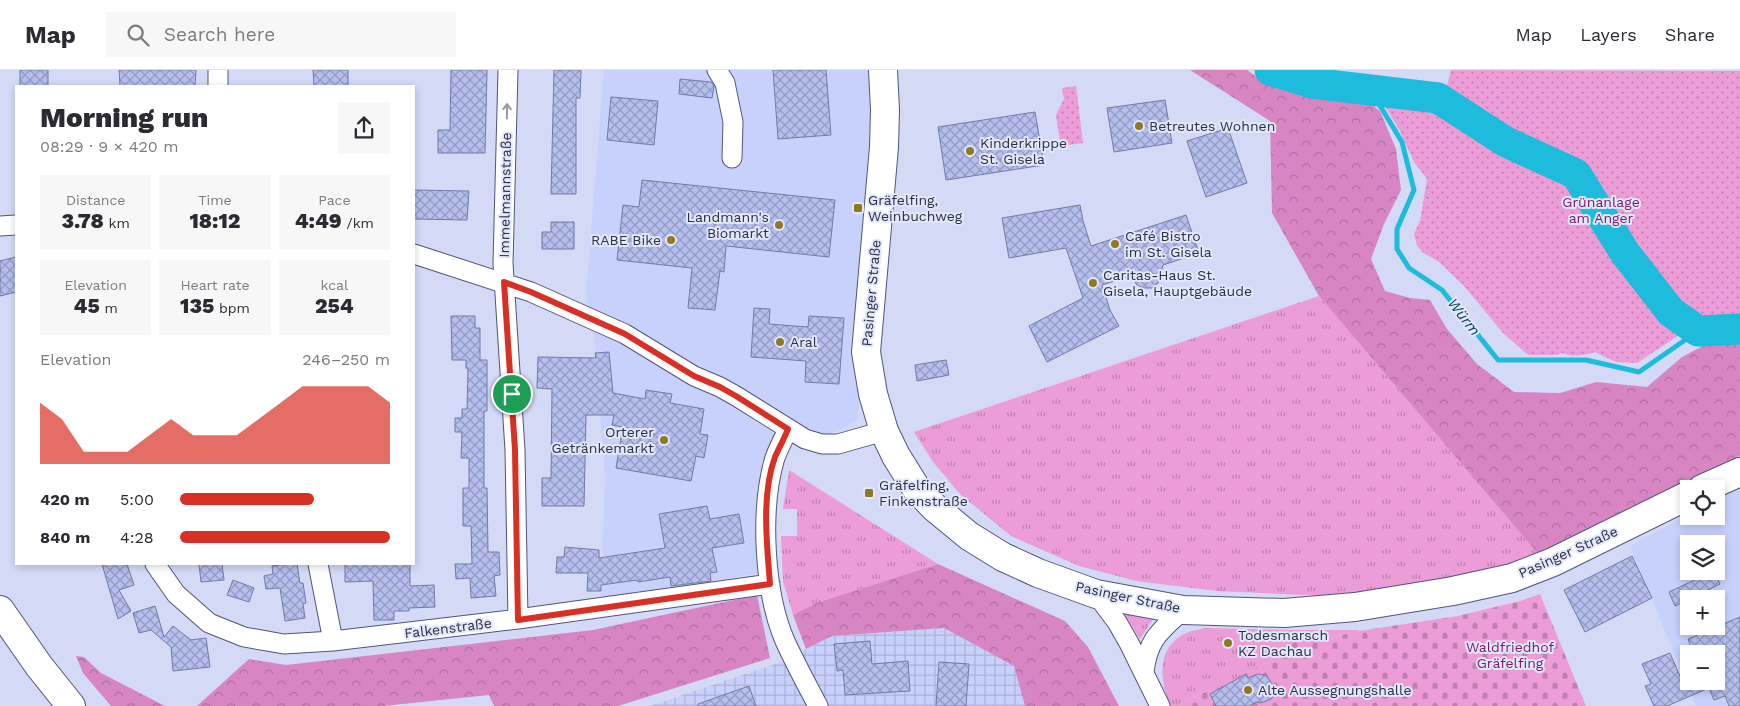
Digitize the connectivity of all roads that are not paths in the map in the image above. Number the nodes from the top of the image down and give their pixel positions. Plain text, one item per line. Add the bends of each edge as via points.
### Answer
1 (218, 70) edge
2 (508, 70) edge
3 (717, 70) edge
4 (883, 70) edge
5 (218, 85) edge
6 (732, 158) dead end
7 (15, 225) edge
8 (0, 226) edge
9 (415, 254) edge
10 (504, 282) junction
11 (788, 429) junction
12 (884, 431) junction
13 (1740, 472) edge
14 (1722, 480) edge
15 (1680, 499) edge
16 (156, 565) edge
17 (318, 565) edge
18 (770, 584) junction
19 (1096, 594) junction
20 (0, 610) edge
21 (1184, 610) junction
22 (518, 620) junction
23 (0, 640) edge
24 (333, 641) junction
25 (1144, 672) junction
26 (47, 706) edge
27 (71, 706) edge
28 (818, 706) edge
29 (1160, 706) edge

1 - 5 street
10 -> 2 street, Immelmannstraße
3 - 6 street via 725,82 733,122
4 - 12 main road, Pasinger Straße via 884,147 866,352 873,394
7 - 8 street
9 - 10 street
10 - 11 street via 625,334
10 - 22 street, Immelmannstraße via 515,450
11 - 12 street via 822,444 838,444
11 - 18 street via 775,459 768,489 766,533
12 - 19 main road, Pasinger Straße via 916,488 969,536 1038,573
13 - 14 main road
15 - 21 main road, Pasinger Straße via 1554,562 1512,578 1355,607 1284,614
16 - 24 street, Falkenstraße via 176,594 209,623 244,637 284,644
17 - 24 street
18 - 22 street, Falkenstraße
18 - 28 street via 785,640
19 - 21 main road, Pasinger Straße
19 - 25 street via 1117,622
20 - 27 main road
21 - 25 street via 1155,637 1146,654
22 - 24 street, Falkenstraße
23 - 26 main road
25 - 29 street

